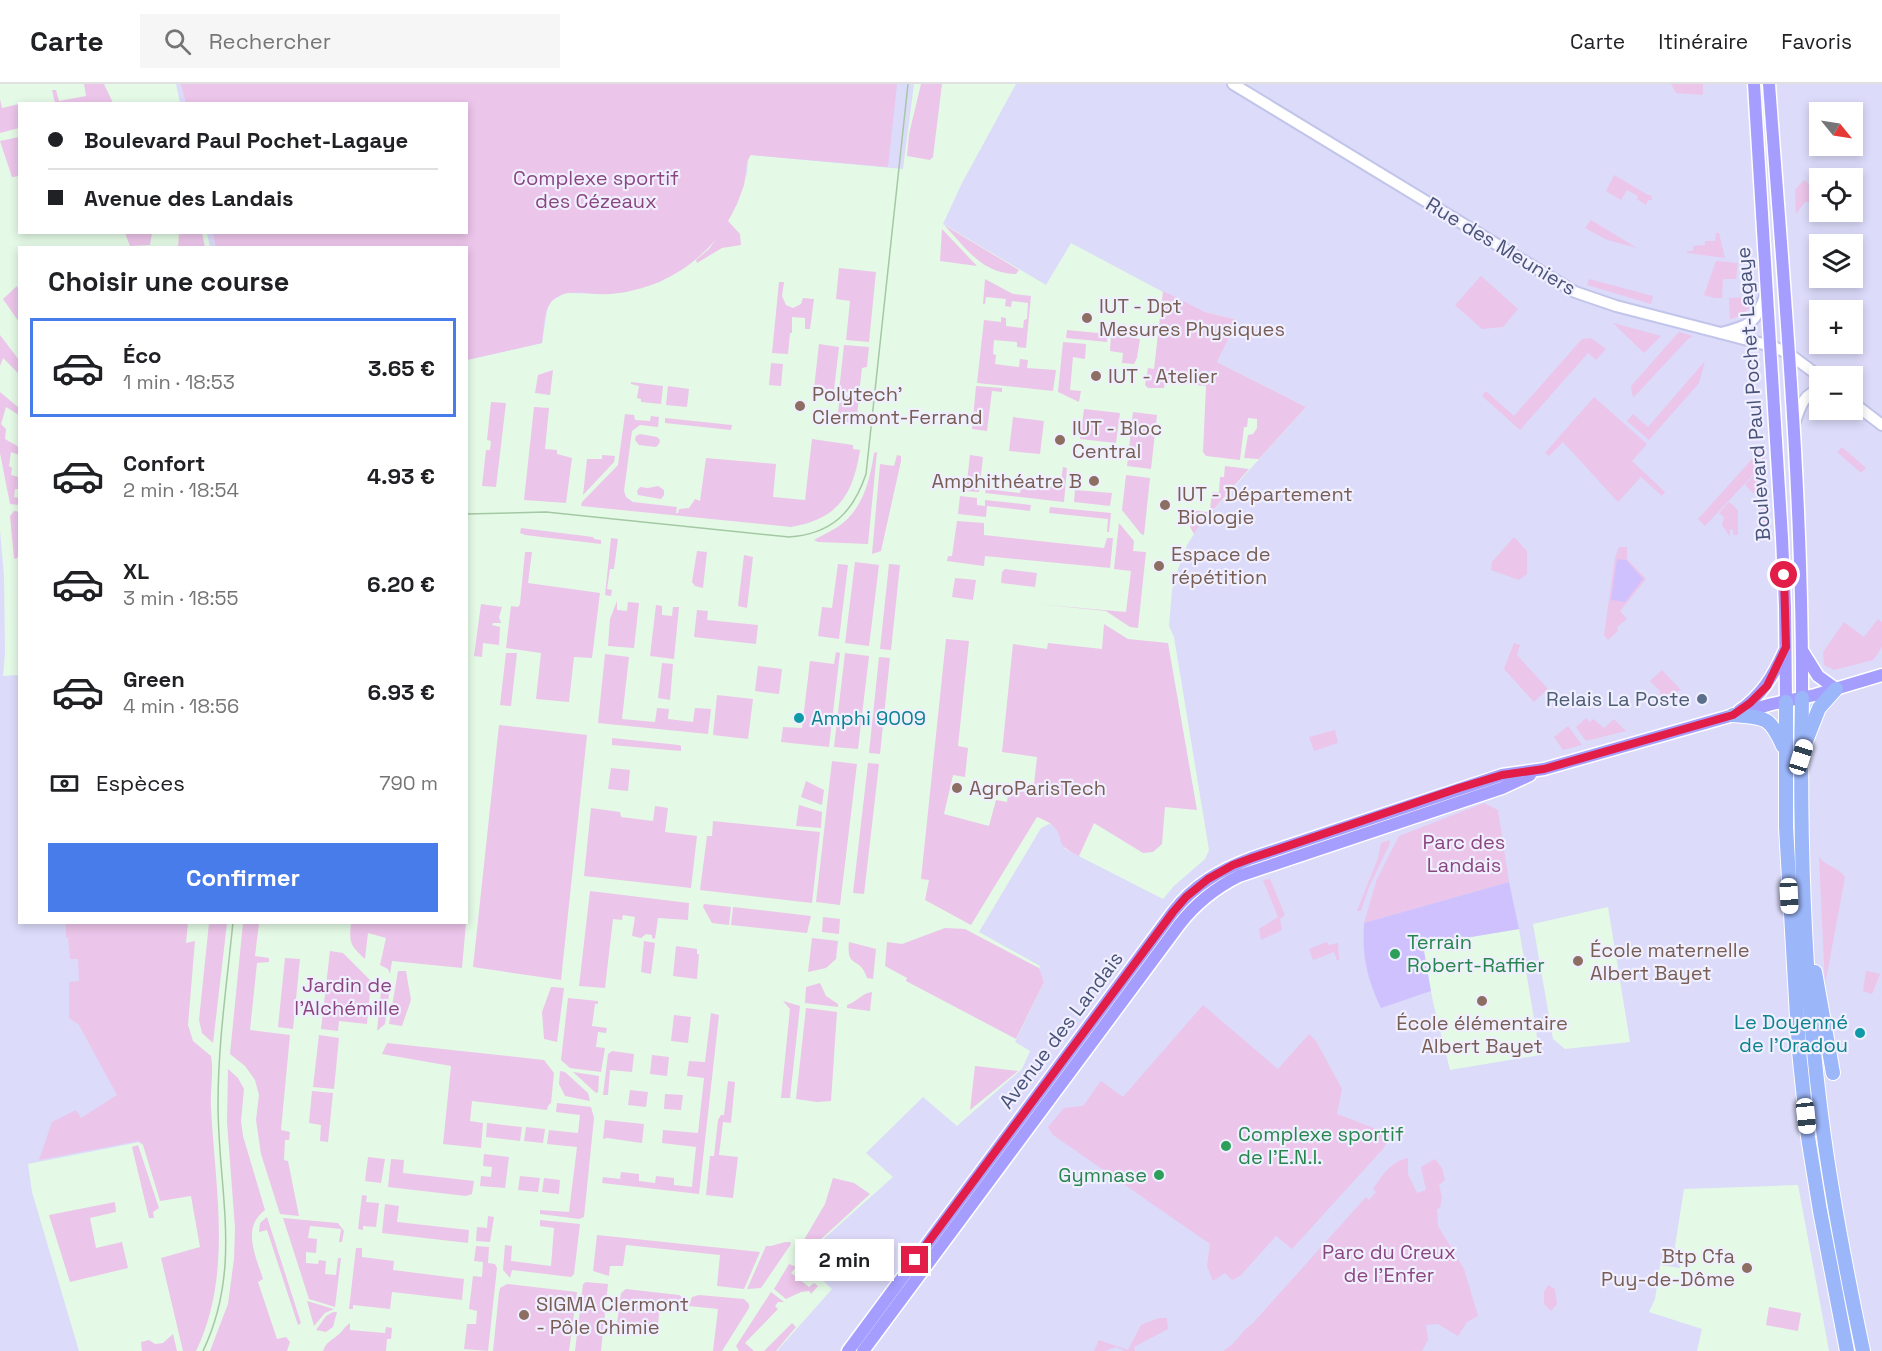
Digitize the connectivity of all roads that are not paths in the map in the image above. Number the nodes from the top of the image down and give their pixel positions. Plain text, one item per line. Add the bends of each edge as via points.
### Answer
1 (1233, 84) edge
2 (1754, 84) edge
3 (1769, 84) edge
4 (1767, 292) junction
5 (1720, 333) junction
6 (1771, 346) junction
7 (1788, 353) junction
8 (1809, 369) edge
9 (1809, 394) edge
10 (1863, 410) edge
11 (1882, 425) edge
12 (1793, 428) junction
13 (1786, 647) junction
14 (1802, 651) junction
15 (1882, 675) edge
16 (1836, 689) junction
17 (1802, 698) junction
18 (1786, 702) junction
19 (1733, 715) junction
20 (1785, 751) junction
21 (1801, 757) junction
22 (1544, 769) junction
23 (1807, 938) junction
24 (1833, 1073) dead end
25 (848, 1351) edge
26 (863, 1351) edge
27 (1847, 1351) edge
28 (1863, 1351) edge

1 - 5 main road, Rue des Meuniers via 1575,292
2 - 4 main road, Boulevard Paul Pochet-Lagaye
3 - 7 main road, Boulevard Paul Pochet-Lagaye
4 - 5 main road via 1755,319
4 - 6 main road, Boulevard Paul Pochet-Lagaye
5 - 6 main road, Rue des Meuniers
6 - 7 main road, Rue des Meuniers
6 - 13 main road, Boulevard Paul Pochet-Lagaye
7 - 8 main road, Rue des Meuniers
7 - 12 main road, Boulevard Paul Pochet-Lagaye
9 - 12 main road
10 - 11 main road
12 - 14 main road, Boulevard Paul Pochet-Lagaye
13 - 18 main road, Boulevard Paul Pochet-Lagaye
13 - 19 main road via 1767,686
14 - 16 main road via 1818,676
14 - 17 main road, Boulevard Paul Pochet-Lagaye
15 - 16 main road
16 - 17 main road
16 - 21 highway via 1815,715
17 - 18 main road
17 - 21 highway
18 - 19 main road
18 - 20 highway
19 - 20 highway via 1768,721 1776,729
19 - 22 main road
20 - 27 highway via 1798,1051 1820,1211
21 - 23 highway
22 - 25 main road, Avenue des Landais via 1502,775 1233,865 1186,897
22 - 26 main road, Avenue des Landais via 1502,788 1239,876 1214,890 1191,910
23 - 24 highway
23 - 28 highway via 1824,1136

